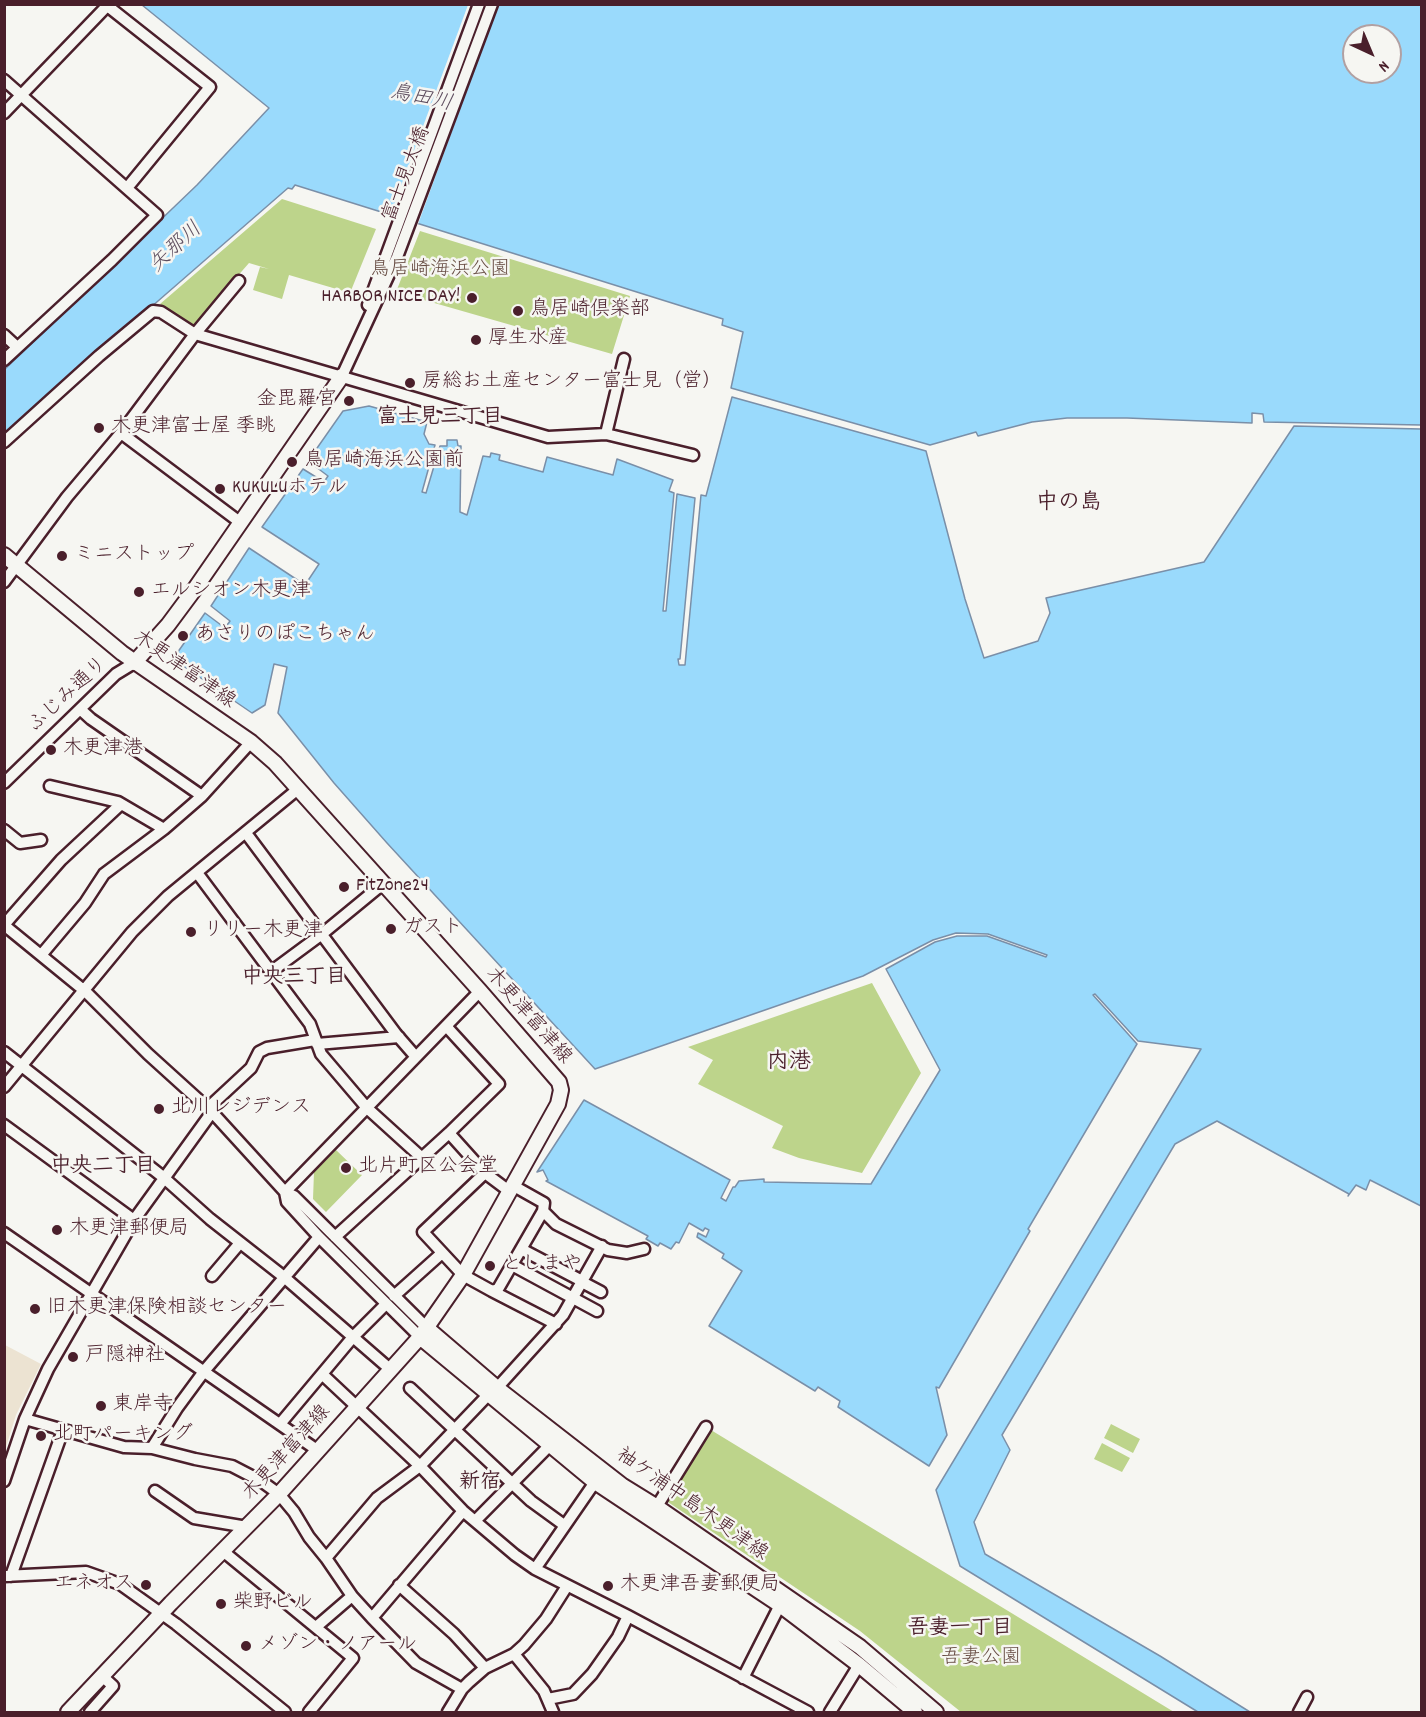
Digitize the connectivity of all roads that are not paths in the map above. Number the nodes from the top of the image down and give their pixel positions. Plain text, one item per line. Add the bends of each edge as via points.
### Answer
1 (479, 4) edge
2 (492, 4) edge
3 (106, 5) edge
4 (4, 80) edge
5 (22, 95) junction
6 (4, 113) edge
7 (127, 188) junction
8 (392, 254) junction
9 (239, 282) dead end
10 (195, 334) junction
11 (4, 335) edge
12 (17, 347) junction
13 (624, 359) dead end
14 (4, 360) edge
15 (342, 376) junction
16 (121, 433) junction
17 (606, 434) junction
18 (4, 442) edge
19 (693, 455) dead end
20 (241, 523) junction
21 (4, 555) edge
22 (16, 566) junction
23 (4, 582) edge
24 (134, 663) junction
25 (80, 709) junction
26 (251, 742) junction
27 (4, 783) edge
28 (50, 786) dead end
29 (298, 789) junction
30 (202, 796) junction
31 (122, 804) junction
32 (164, 829) junction
33 (4, 830) edge
34 (246, 833) junction
35 (41, 840) dead end
36 (198, 873) junction
37 (384, 883) junction
38 (4, 925) edge
39 (322, 933) junction
40 (42, 954) junction
41 (272, 970) junction
42 (83, 989) junction
43 (480, 991) junction
44 (446, 1026) junction
45 (399, 1037) junction
46 (316, 1042) junction
47 (4, 1052) edge
48 (416, 1057) junction
49 (22, 1065) junction
50 (4, 1087) edge
51 (367, 1108) junction
52 (210, 1110) junction
53 (4, 1125) edge
54 (448, 1133) junction
55 (421, 1157) junction
56 (485, 1173) junction
57 (163, 1177) junction
58 (510, 1188) junction
59 (285, 1192) junction
60 (543, 1211) junction
61 (134, 1220) junction
62 (4, 1233) edge
63 (319, 1237) junction
64 (335, 1237) junction
65 (240, 1243) junction
66 (602, 1246) junction
67 (521, 1249) junction
68 (644, 1249) dead end
69 (442, 1253) junction
70 (512, 1265) junction
71 (463, 1275) junction
72 (212, 1276) dead end
73 (284, 1277) junction
74 (582, 1281) junction
75 (492, 1291) junction
76 (92, 1292) junction
77 (601, 1292) dead end
78 (573, 1297) junction
79 (390, 1300) junction
80 (597, 1311) dead end
81 (556, 1324) junction
82 (423, 1333) junction
83 (353, 1337) junction
84 (205, 1370) junction
85 (391, 1370) junction
86 (322, 1374) junction
87 (410, 1388) dead end
88 (493, 1392) junction
89 (358, 1406) junction
90 (25, 1419) junction
91 (280, 1424) junction
92 (706, 1427) dead end
93 (63, 1430) junction
94 (455, 1430) junction
95 (550, 1445) junction
96 (152, 1448) junction
97 (317, 1450) junction
98 (420, 1466) junction
99 (4, 1480) edge
100 (595, 1482) junction
101 (512, 1483) junction
102 (155, 1491) dead end
103 (279, 1494) junction
104 (463, 1511) junction
105 (653, 1512) junction
106 (475, 1521) junction
107 (564, 1525) junction
108 (247, 1527) junction
109 (224, 1552) junction
110 (327, 1557) junction
111 (535, 1569) junction
112 (8, 1576) edge
113 (399, 1585) junction
114 (567, 1586) junction
115 (352, 1596) junction
116 (780, 1605) junction
117 (161, 1614) junction
118 (628, 1616) junction
119 (372, 1618) junction
120 (316, 1627) junction
121 (514, 1654) junction
122 (859, 1665) junction
123 (485, 1668) junction
124 (102, 1676) junction
125 (744, 1678) junction
126 (462, 1689) junction
127 (1306, 1697) dead end
128 (548, 1699) junction
129 (68, 1713) edge
130 (90, 1713) edge
131 (285, 1713) edge
132 (309, 1713) edge
133 (448, 1713) edge
134 (554, 1713) edge
135 (808, 1713) edge
136 (830, 1713) edge
137 (915, 1713) edge
138 (936, 1713) edge
139 (1299, 1713) edge

1 - 8 street, 富士見大橋
2 - 8 street, 富士見大橋
3 - 5 street
3 - 7 street via 210,87
4 - 5 street
5 - 6 street
5 - 7 street
7 - 12 street via 157,215
8 - 15 street
9 - 10 street
10 - 15 street
10 - 16 street
10 - 18 street via 153,311
11 - 12 street
12 - 14 street
13 - 17 street
15 - 17 street via 548,436
15 - 20 main road
16 - 20 street
16 - 22 street
17 - 19 street
20 - 24 main road via 168,625
21 - 22 main road, 木更津富津線
22 - 23 street
22 - 24 main road, 木更津富津線
24 - 25 street, ふじみ通り
24 - 26 main road, 木更津富津線
25 - 27 street, ふじみ通り
25 - 30 street
26 - 29 main road, 木更津富津線
26 - 30 street
28 - 31 street
29 - 34 street
29 - 37 main road, 木更津富津線
30 - 32 street
31 - 32 street
31 - 38 street via 61,860
32 - 40 street via 104,874
33 - 35 street via 20,843
34 - 36 street
34 - 39 street
36 - 41 street
36 - 42 street via 132,932
37 - 39 street
37 - 43 main road, 木更津富津線
38 - 40 street
39 - 41 street
39 - 45 street
40 - 42 street
41 - 46 street via 310,1024
42 - 49 street
42 - 52 street
43 - 44 street
43 - 58 main road, 木更津富津線 via 561,1090 558,1104
44 - 48 street
44 - 54 street via 499,1084
45 - 46 street
45 - 48 street
46 - 51 street via 321,1054
46 - 52 street via 259,1052 251,1068
47 - 49 street
48 - 51 street
49 - 50 street
49 - 57 street
51 - 55 street
51 - 59 street
52 - 57 street
52 - 59 street
53 - 61 street
54 - 55 street
54 - 56 street
55 - 64 street
56 - 58 street
56 - 69 street via 423,1232
57 - 61 street
57 - 65 street
58 - 60 street via 543,1203
58 - 71 main road, 木更津富津線
59 - 63 street via 287,1202
59 - 64 street via 294,1196
60 - 66 street via 556,1224
60 - 67 street
61 - 76 street
62 - 76 street
63 - 73 street
63 - 79 street
64 - 79 street
65 - 72 street
65 - 73 street
66 - 68 street via 620,1253
66 - 74 street
67 - 70 street
67 - 74 street
69 - 71 street
69 - 79 street
70 - 75 street via 498,1289
70 - 78 street
71 - 75 street
71 - 82 main road, 木更津富津線
73 - 83 street
73 - 84 street
74 - 77 street
74 - 78 street
75 - 81 street
76 - 84 street
76 - 90 street
78 - 80 street
78 - 81 street
79 - 82 street
79 - 83 street
81 - 88 street
82 - 85 main road, 木更津富津線
82 - 88 main road, 袖ケ浦中島木更津線
83 - 85 street
83 - 86 street
84 - 91 street
84 - 96 street
85 - 89 main road, 木更津富津線
86 - 89 street
86 - 91 street
87 - 94 street
88 - 94 street
88 - 95 main road, 袖ケ浦中島木更津線
88 - 105 main road, 袖ケ浦中島木更津線
89 - 97 main road, 木更津富津線
89 - 98 street
90 - 93 street
90 - 99 street
91 - 97 street
92 - 105 street
93 - 96 street via 124,1447
93 - 112 street
94 - 98 street
94 - 101 street
95 - 100 main road, 袖ケ浦中島木更津線
95 - 101 street
96 - 103 street via 232,1466
97 - 103 main road, 木更津富津線
98 - 104 street
98 - 110 street via 376,1498
100 - 105 main road, 袖ケ浦中島木更津線
100 - 107 street
101 - 106 street
101 - 107 street
102 - 108 street via 194,1518
103 - 108 main road, 木更津富津線
103 - 110 street
104 - 106 street
104 - 113 street
105 - 116 main road, 袖ケ浦中島木更津線
105 - 138 main road, 袖ケ浦中島木更津線 via 860,1647
106 - 111 street
107 - 111 street
108 - 109 main road, 木更津富津線
109 - 117 main road, 木更津富津線
109 - 120 street
110 - 115 street
111 - 114 street
112 - 117 street via 93,1573 120,1584
113 - 119 street
113 - 123 street
114 - 118 street
114 - 121 street via 532,1636
115 - 119 street
115 - 120 street
116 - 122 main road, 袖ケ浦中島木更津線
116 - 125 street
117 - 124 main road, 木更津富津線
117 - 131 street
118 - 125 street
118 - 128 street via 592,1674 573,1694
119 - 126 street via 417,1663
120 - 132 street via 353,1658
121 - 123 street
121 - 128 street
122 - 136 street
122 - 137 main road, 袖ケ浦中島木更津線
123 - 126 street
124 - 129 main road, 木更津富津線
124 - 130 street via 113,1686
125 - 135 street
126 - 133 street
127 - 139 street
128 - 134 street

